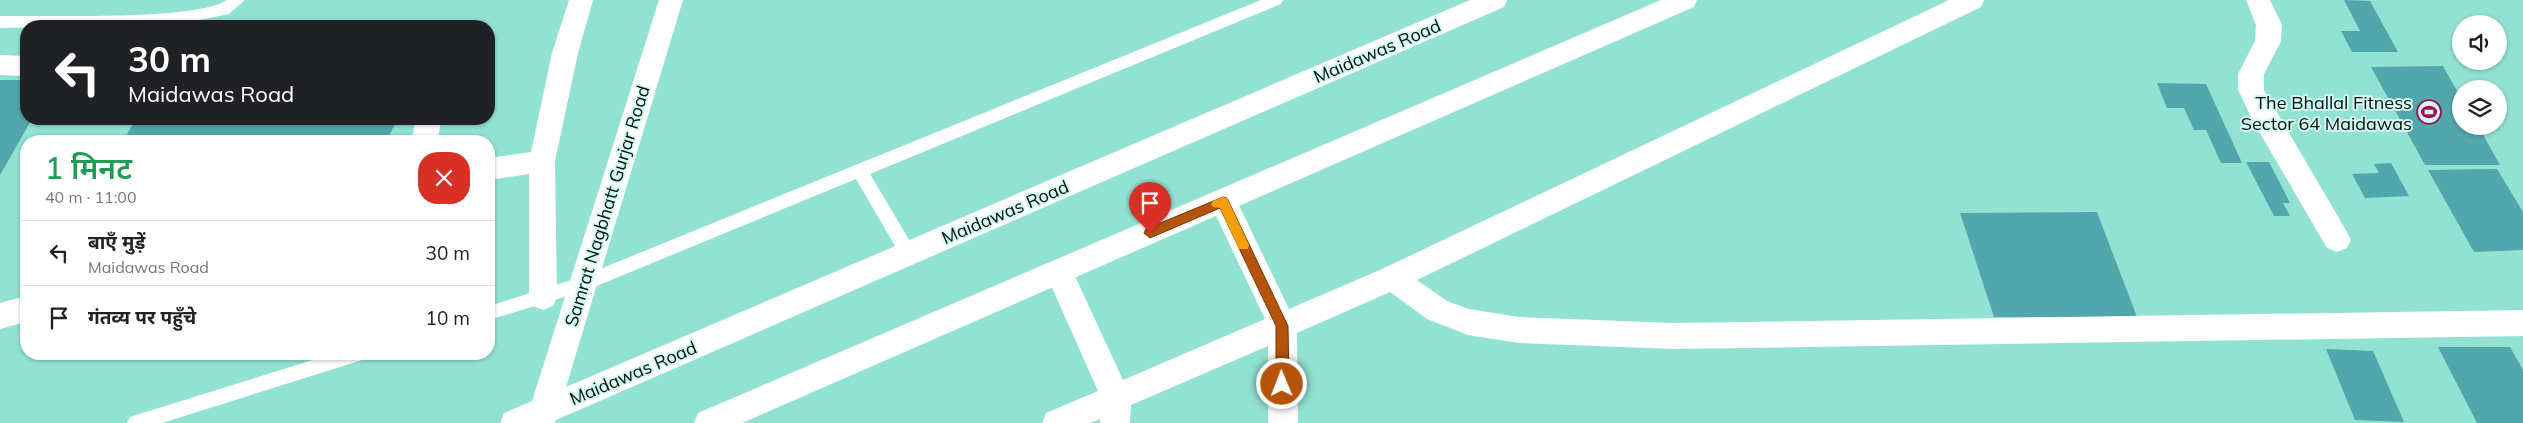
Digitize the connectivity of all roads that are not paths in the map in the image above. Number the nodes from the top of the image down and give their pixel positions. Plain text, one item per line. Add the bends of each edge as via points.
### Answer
1 (238, 0) edge
2 (581, 0) edge
3 (671, 0) edge
4 (1276, 0) edge
5 (1494, 0) edge
6 (1685, 0) edge
7 (1972, 0) edge
8 (2258, 0) edge
9 (116, 20) edge
10 (0, 22) edge
11 (20, 22) edge
12 (0, 65) edge
13 (20, 66) edge
14 (542, 161) junction
15 (495, 168) edge
16 (860, 171) junction
17 (1223, 202) junction
18 (2337, 240) dead end
19 (908, 253) junction
20 (1059, 272) junction
21 (1392, 278) junction
22 (581, 286) junction
23 (543, 297) junction
24 (20, 311) edge
25 (495, 311) edge
26 (0, 316) edge
27 (2523, 323) edge
28 (1282, 326) junction
29 (337, 360) edge
30 (1116, 410) edge
31 (542, 417) edge
32 (136, 423) edge
33 (515, 423) edge
34 (710, 423) edge
35 (1056, 423) edge
36 (1283, 423) edge

1 - 9 lane via 224,10 174,19
2 - 14 street via 565,53
3 - 22 street, Samrat Nagbhatt Gurjar Road
4 - 16 lane
5 - 19 street, Maidawas Road
6 - 17 street
7 - 21 street
8 - 18 street via 2269,25 2268,41 2251,74 2251,90
10 - 11 lane
12 - 13 street
14 - 15 street
14 - 23 street
16 - 19 lane
16 - 22 lane
17 - 20 street
17 - 28 street
19 - 31 street, Maidawas Road
20 - 30 street
20 - 34 street
21 - 27 street via 1437,310 1468,322 1518,330 1674,336
21 - 28 street
22 - 23 lane
22 - 31 street, Samrat Nagbhatt Gurjar Road
23 - 25 lane
24 - 26 street
28 - 30 street
28 - 36 street
29 - 32 lane
30 - 35 street
31 - 33 street, Maidawas Road

